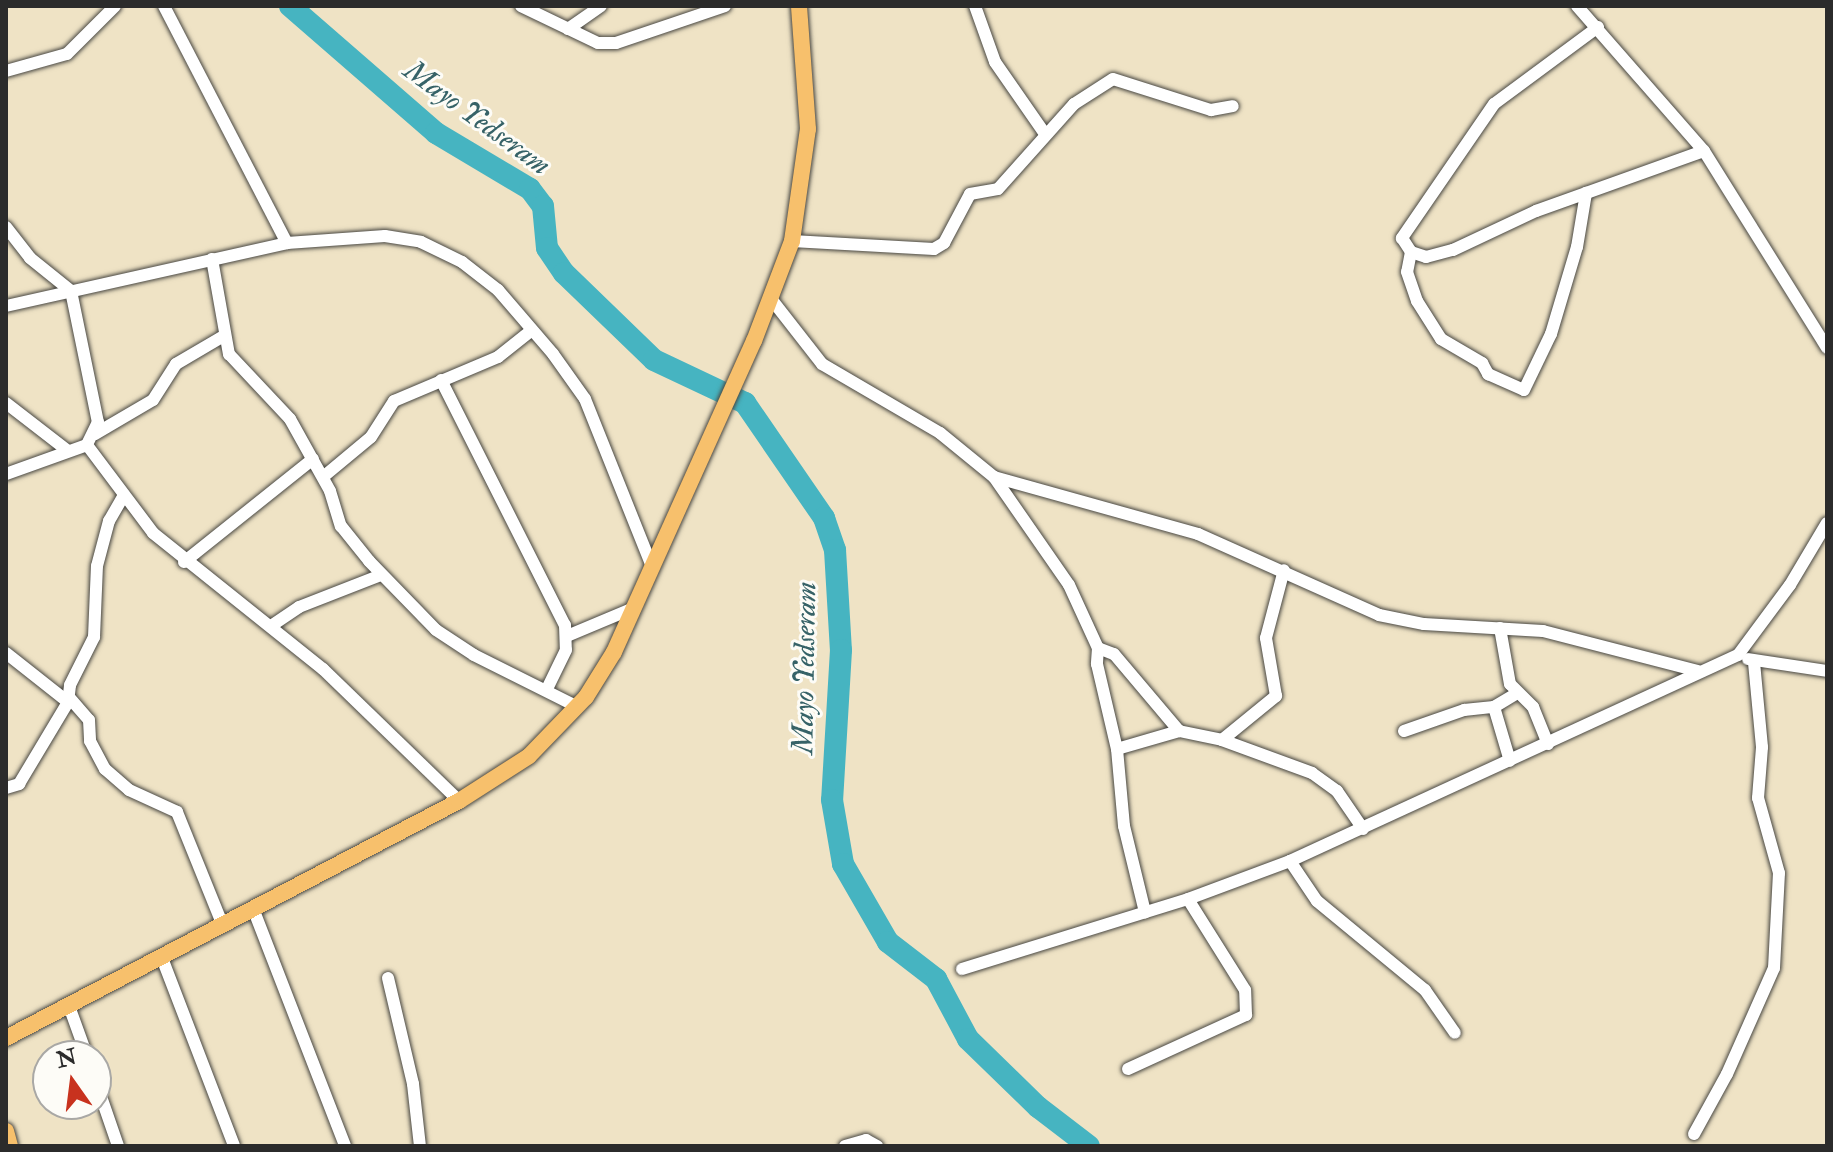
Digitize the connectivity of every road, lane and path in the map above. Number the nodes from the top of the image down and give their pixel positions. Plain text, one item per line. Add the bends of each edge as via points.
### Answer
1 (94, 6) edge
2 (115, 6) edge
3 (164, 6) edge
4 (521, 6) edge
5 (601, 6) edge
6 (725, 6) edge
7 (799, 6) edge
8 (975, 6) edge
9 (1577, 6) edge
10 (103, 19) junction
11 (1598, 27) junction
12 (568, 29) junction
13 (6, 71) edge
14 (1233, 106) dead end
15 (1045, 134) junction
16 (1704, 151) junction
17 (1586, 193) junction
18 (6, 227) edge
19 (792, 241) junction
20 (287, 243) junction
21 (1411, 252) junction
22 (212, 259) junction
23 (71, 291) junction
24 (772, 300) junction
25 (6, 306) edge
26 (532, 330) junction
27 (222, 337) junction
28 (1827, 348) edge
29 (441, 380) junction
30 (6, 403) edge
31 (91, 440) junction
32 (68, 451) junction
33 (313, 459) junction
34 (6, 474) edge
35 (323, 477) junction
36 (994, 477) junction
37 (124, 495) junction
38 (1827, 523) edge
39 (184, 562) junction
40 (651, 564) junction
41 (1284, 570) junction
42 (381, 575) junction
43 (634, 608) junction
44 (271, 626) junction
45 (1500, 628) junction
46 (567, 636) junction
47 (1098, 648) junction
48 (6, 653) edge
49 (1738, 655) junction
50 (1754, 662) junction
51 (1698, 671) junction
52 (1827, 671) edge
53 (547, 689) junction
54 (1516, 694) junction
55 (68, 699) junction
56 (578, 707) junction
57 (1494, 707) junction
58 (1179, 731) junction
59 (1404, 731) dead end
60 (1222, 740) junction
61 (1548, 744) junction
62 (1117, 749) junction
63 (1510, 761) junction
64 (7, 787) edge
65 (459, 801) junction
66 (1363, 829) junction
67 (1290, 861) junction
68 (1188, 899) junction
69 (254, 911) junction
70 (1145, 912) junction
71 (223, 926) junction
72 (162, 958) junction
73 (962, 969) dead end
74 (388, 978) dead end
75 (69, 1006) junction
76 (1455, 1033) dead end
77 (6, 1038) edge
78 (81, 1040) edge
79 (1128, 1069) dead end
80 (109, 1120) edge
81 (6, 1131) edge
82 (1694, 1134) dead end
83 (10, 1146) edge
84 (118, 1146) edge
85 (234, 1146) edge
86 (345, 1146) edge
87 (420, 1146) edge
88 (845, 1146) edge
89 (877, 1146) edge

1 - 10 street
2 - 10 street
3 - 20 street
4 - 12 street
5 - 12 street
6 - 12 street via 616,43 598,43
7 - 19 main road via 808,129
8 - 15 street via 995,62
9 - 11 street
10 - 13 street via 67,54
11 - 16 street
11 - 21 street via 1494,104 1402,238
14 - 15 street via 1211,110 1113,79 1074,104
15 - 19 street via 998,189 970,194 944,243 934,249
16 - 17 street
16 - 28 street
17 - 21 street via 1493,228 1453,250 1426,257
17 - 21 street via 1577,247 1551,334 1524,390 1488,374 1482,363 1441,339 1417,301 1407,272
18 - 23 street via 30,258
19 - 24 main road
20 - 22 street
20 - 26 street via 372,236 421,242 462,262 498,290
22 - 23 street
22 - 27 street
23 - 25 street
23 - 31 street via 91,376
24 - 36 street via 822,364 940,433
24 - 40 main road
26 - 29 street via 498,357
26 - 40 street via 585,399
27 - 31 street via 176,364 153,400
27 - 33 street via 237,363 290,419
29 - 35 street via 394,401 371,437
29 - 46 street via 554,599
30 - 32 street
31 - 32 street
31 - 37 street
32 - 34 street
33 - 35 street
33 - 39 street
35 - 42 street via 341,526
36 - 41 street via 1198,534
36 - 47 street via 1069,585
37 - 39 street
37 - 55 street via 109,521 97,566 99,618 94,637
38 - 49 street
39 - 44 street
40 - 43 main road
41 - 45 street via 1379,615 1424,624
41 - 60 street via 1266,638 1276,696
42 - 44 street via 299,607
42 - 53 street via 436,630 474,655
43 - 46 street
43 - 56 main road via 614,652
44 - 65 street
45 - 51 street via 1543,631
45 - 54 street
46 - 53 street
47 - 58 street via 1114,654
47 - 62 street
48 - 55 street
49 - 50 street
49 - 51 street
50 - 52 street
50 - 82 street via 1762,747 1758,798 1779,873 1774,968
51 - 61 street
53 - 56 street
54 - 57 street
54 - 61 street via 1533,707
55 - 64 street via 19,784
55 - 71 street via 89,720 90,741 105,769 129,790 177,812
56 - 65 main road via 529,756
57 - 59 street via 1464,710
57 - 63 street
58 - 60 street
58 - 62 street
60 - 66 street via 1312,773 1337,791
61 - 63 street
62 - 70 street via 1124,826
63 - 66 street
65 - 69 main road
66 - 67 street
67 - 68 street
67 - 76 street via 1317,901 1425,990
68 - 70 street
68 - 79 street via 1245,990 1246,1015
69 - 71 main road
69 - 86 street
70 - 73 street
71 - 72 main road
72 - 75 main road
72 - 85 street
74 - 87 street via 413,1084
75 - 77 main road
75 - 78 street
80 - 84 street
81 - 83 main road
88 - 89 street via 866,1140

